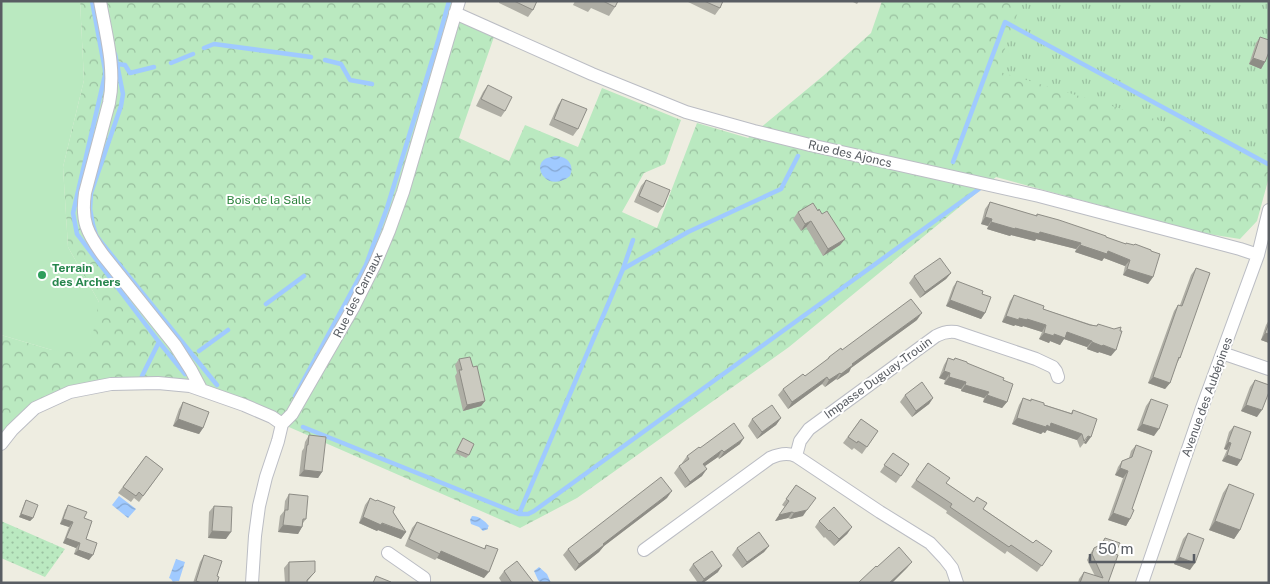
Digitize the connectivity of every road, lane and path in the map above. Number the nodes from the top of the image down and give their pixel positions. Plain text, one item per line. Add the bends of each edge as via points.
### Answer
1 (100, 1) edge
2 (457, 7) edge
3 (1269, 210) edge
4 (1258, 255) junction
5 (1222, 353) junction
6 (1269, 369) edge
7 (1058, 377) dead end
8 (201, 389) junction
9 (282, 424) junction
10 (1, 444) edge
11 (796, 456) junction
12 (644, 550) dead end
13 (388, 553) dead end
14 (252, 583) edge
15 (424, 583) edge
16 (957, 583) edge
17 (1142, 583) edge

1 - 8 street via 112,66 112,84 85,193 83,207 87,230 103,255 175,344
2 - 4 street, Rue des Ajoncs via 592,74 686,112 810,145 1039,196
2 - 9 street, Rue des Carnaux via 403,192 376,264 292,414
3 - 4 street, Avenue des Aubépines
4 - 5 street, Avenue des Aubépines
5 - 6 street
5 - 17 street, Avenue des Aubépines
7 - 11 street, Impasse Duguay-Trouin via 1053,367 1036,359 956,332 942,333 809,428 800,441
8 - 9 street
8 - 10 street via 176,384 128,383 70,392 35,408
9 - 14 street, Rue des Carnaux via 259,506
11 - 12 street via 784,454 770,458
11 - 16 street via 930,544 952,568
13 - 15 street via 424,578

